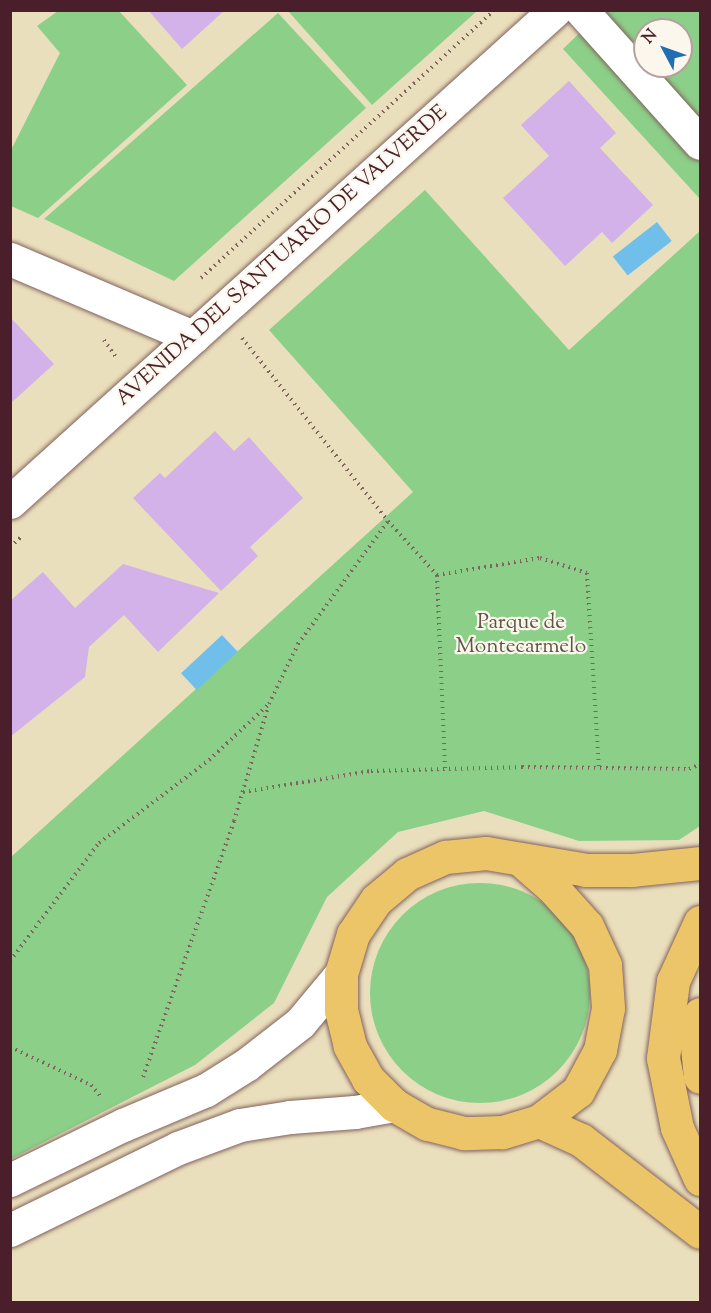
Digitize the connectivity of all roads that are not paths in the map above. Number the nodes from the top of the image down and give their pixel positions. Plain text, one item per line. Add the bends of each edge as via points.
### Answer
1 (555, 10) edge
2 (581, 10) edge
3 (700, 143) edge
4 (10, 259) edge
5 (193, 337) junction
6 (10, 502) edge
7 (520, 859) junction
8 (700, 863) edge
9 (700, 922) edge
10 (341, 974) junction
11 (700, 1014) edge
12 (700, 1077) edge
13 (394, 1105) junction
14 (539, 1121) junction
15 (700, 1179) edge
16 (10, 1180) edge
17 (10, 1230) edge
18 (700, 1232) edge

1 - 5 street, AVENIDA DEL SANTUARIO DE VALVERDE
2 - 3 street
4 - 5 street
5 - 6 street, AVENIDA DEL SANTUARIO DE VALVERDE
7 - 8 main road via 586,870
7 - 10 main road via 486,852 445,857 407,874 370,908 353,934
7 - 14 main road via 587,926 605,965 608,1008 600,1050 578,1090
9 - 15 main road via 673,981 663,1058 677,1128
10 - 13 main road via 341,1011 350,1046 368,1079
10 - 16 street via 300,1023 256,1059 206,1090
11 - 12 main road via 696,1037
13 - 14 main road via 427,1124 464,1133 502,1132
13 - 17 street via 240,1125 178,1148
14 - 18 main road via 580,1140

